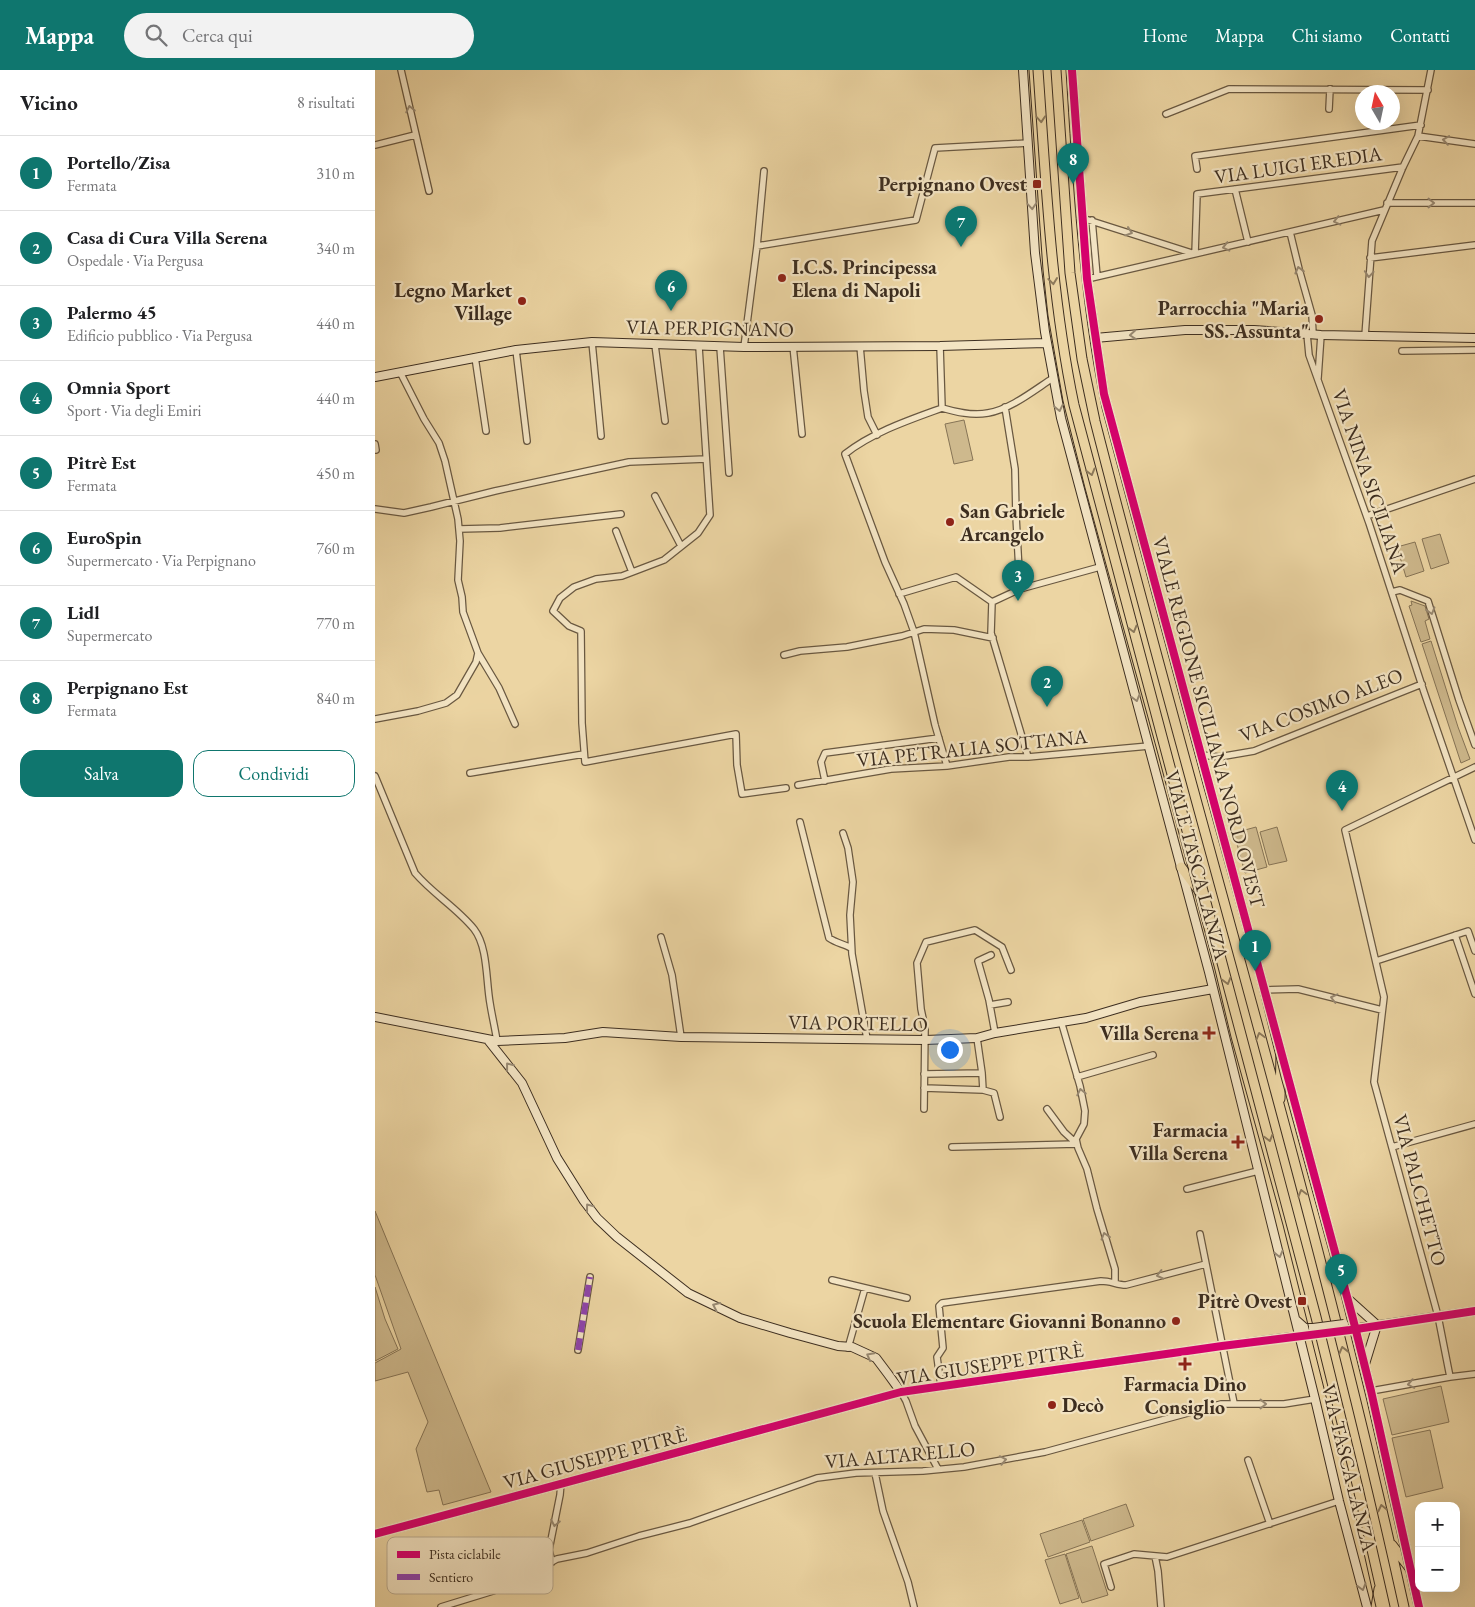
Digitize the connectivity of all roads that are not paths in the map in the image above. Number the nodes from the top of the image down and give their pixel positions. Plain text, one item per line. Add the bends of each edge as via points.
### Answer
1 (401, 70) edge
2 (1023, 70) edge
3 (1038, 70) edge
4 (1056, 70) edge
5 (1072, 70) edge
6 (1431, 70) edge
7 (1330, 89) junction
8 (1428, 90) junction
9 (1329, 109) dead end
10 (1166, 114) dead end
11 (1421, 125) junction
12 (415, 135) junction
13 (1418, 136) junction
14 (1028, 143) junction
15 (1475, 144) edge
16 (375, 145) edge
17 (1403, 167) junction
18 (1197, 169) dead end
19 (764, 171) dead end
20 (1235, 189) junction
21 (429, 191) dead end
22 (1387, 203) junction
23 (1475, 203) edge
24 (1384, 210) junction
25 (1083, 218) junction
26 (1092, 220) junction
27 (1290, 232) junction
28 (1248, 242) junction
29 (757, 246) junction
30 (1475, 246) edge
31 (1195, 254) junction
32 (1370, 258) junction
33 (1097, 276) junction
34 (1087, 278) junction
35 (1314, 334) junction
36 (1365, 336) junction
37 (1095, 338) junction
38 (1475, 338) edge
39 (592, 342) junction
40 (1047, 343) junction
41 (655, 345) junction
42 (699, 346) junction
43 (793, 346) junction
44 (860, 346) junction
45 (940, 346) junction
46 (720, 347) junction
47 (744, 347) junction
48 (516, 350) junction
49 (1475, 350) edge
50 (1402, 351) dead end
51 (475, 357) junction
52 (400, 372) junction
53 (375, 377) edge
54 (1053, 378) junction
55 (1318, 380) junction
56 (1005, 407) junction
57 (941, 408) junction
58 (665, 421) dead end
59 (486, 431) dead end
60 (802, 434) dead end
61 (877, 435) junction
62 (601, 436) dead end
63 (527, 441) dead end
64 (706, 459) junction
65 (729, 473) dead end
66 (1475, 479) edge
67 (655, 496) dead end
68 (454, 502) junction
69 (375, 509) edge
70 (621, 514) dead end
71 (1367, 516) junction
72 (459, 529) junction
73 (616, 531) dead end
74 (681, 546) junction
75 (1100, 567) junction
76 (632, 572) junction
77 (1020, 589) junction
78 (1392, 592) junction
79 (899, 594) junction
80 (992, 602) junction
81 (914, 632) junction
82 (993, 638) junction
83 (478, 653) junction
84 (784, 656) dead end
85 (1422, 684) junction
86 (375, 719) edge
87 (515, 724) dead end
88 (939, 738) junction
89 (1475, 745) edge
90 (1149, 746) junction
91 (585, 754) junction
92 (1202, 755) junction
93 (1028, 757) junction
94 (947, 766) junction
95 (1475, 767) edge
96 (471, 773) dead end
97 (375, 776) edge
98 (1453, 778) junction
99 (825, 781) junction
100 (798, 785) dead end
101 (786, 788) dead end
102 (800, 822) dead end
103 (843, 832) dead end
104 (1475, 840) edge
105 (1181, 867) junction
106 (1206, 900) junction
107 (1455, 935) junction
108 (661, 937) dead end
109 (851, 948) junction
110 (1475, 951) edge
111 (991, 955) dead end
112 (1376, 961) junction
113 (1011, 970) dead end
114 (1213, 989) junction
115 (1264, 990) junction
116 (1475, 994) edge
117 (1008, 1002) dead end
118 (990, 1005) junction
119 (1382, 1010) junction
120 (375, 1018) edge
121 (1061, 1021) junction
122 (994, 1030) junction
123 (681, 1037) junction
124 (977, 1038) junction
125 (867, 1039) junction
126 (488, 1040) junction
127 (925, 1040) junction
128 (497, 1041) junction
129 (1281, 1054) junction
130 (1153, 1055) dead end
131 (982, 1073) junction
132 (925, 1074) junction
133 (1077, 1077) junction
134 (924, 1088) junction
135 (983, 1090) junction
136 (924, 1109) dead end
137 (1047, 1109) dead end
138 (1280, 1109) junction
139 (1000, 1117) dead end
140 (1475, 1124) edge
141 (1077, 1141) junction
142 (1392, 1146) junction
143 (952, 1148) dead end
144 (1258, 1171) junction
145 (1187, 1190) dead end
146 (1200, 1234) dead end
147 (1205, 1264) junction
148 (590, 1277) dead end
149 (832, 1280) dead end
150 (1115, 1283) junction
151 (865, 1288) junction
152 (907, 1298) dead end
153 (1347, 1298) junction
154 (1475, 1310) edge
155 (1437, 1316) junction
156 (1295, 1319) junction
157 (1353, 1319) junction
158 (1377, 1325) junction
159 (1344, 1327) junction
160 (1355, 1329) junction
161 (1314, 1331) junction
162 (1299, 1336) junction
163 (1222, 1346) junction
164 (848, 1348) junction
165 (577, 1350) dead end
166 (1365, 1366) junction
167 (1475, 1374) edge
168 (1451, 1377) junction
169 (941, 1386) junction
170 (1371, 1391) junction
171 (901, 1392) junction
172 (1315, 1399) junction
173 (1234, 1403) junction
174 (1248, 1460) dead end
175 (938, 1469) junction
176 (875, 1473) junction
177 (561, 1483) junction
178 (1339, 1501) junction
179 (1270, 1524) junction
180 (375, 1534) edge
181 (552, 1537) edge
182 (1389, 1541) junction
183 (1155, 1556) junction
184 (553, 1561) edge
185 (1411, 1571) junction
186 (1379, 1582) junction
187 (1111, 1587) dead end
188 (483, 1594) edge
189 (441, 1607) edge
190 (914, 1607) edge
191 (1161, 1607) edge
192 (1367, 1607) edge
193 (1376, 1607) edge
194 (1385, 1607) edge
195 (1404, 1607) edge
196 (1419, 1607) edge

12 -> 1 street
2 - 14 street
3 -> 106 main road via 1053,274 1070,385
138 -> 4 main road, VIALE REGIONE SICILIANA NORD OVEST via 1087,384 1070,273
5 - 25 street, VIALE REGIONE SICILIANA NORD OVEST
6 - 8 street
7 - 8 street
7 - 9 street
7 - 10 street via 1229,89
8 - 11 street
11 - 13 street
11 - 18 street via 1195,156
12 - 16 street
12 - 21 street
15 -> 13 street
13 - 17 street
14 - 29 street via 935,148 916,220
14 -> 40 street via 1035,252
17 - 20 street, VIA LUIGI EREDIA
17 - 22 street
19 - 29 street
20 - 28 street
20 - 31 street, VIA LUIGI EREDIA via 1197,194
22 -> 23 street
22 - 24 street
24 -> 27 street
24 - 32 street via 1372,241
25 - 26 street
25 - 34 street, VIALE REGIONE SICILIANA NORD OVEST
26 -> 31 street
26 - 33 street
27 - 28 street
35 -> 27 street
28 -> 31 street
29 - 47 street
30 - 32 street
31 - 33 street
32 -> 36 street
33 - 34 street
34 - 37 street, VIALE REGIONE SICILIANA NORD OVEST
35 - 36 street
35 -> 37 street via 1185,330
35 - 55 street, VIA NINA SICILIANA
35 - 55 street, VIA NINA SICILIANA via 1309,355
36 - 38 street
37 - 92 street, VIALE REGIONE SICILIANA NORD OVEST via 1104,394
39 - 41 street, VIA PERPIGNANO
39 - 48 street, VIA PERPIGNANO
39 - 62 street
40 - 45 street, VIA PERPIGNANO
40 - 54 street
41 - 42 street, VIA PERPIGNANO
41 - 58 street
42 - 46 street, VIA PERPIGNANO
42 - 64 street
43 - 44 street, VIA PERPIGNANO
43 - 47 street, VIA PERPIGNANO
43 - 60 street
44 - 45 street, VIA PERPIGNANO
44 - 61 street via 868,417
45 - 57 street
46 - 47 street, VIA PERPIGNANO
46 - 65 street
48 - 51 street, VIA PERPIGNANO
48 - 63 street
49 - 50 street
51 - 52 street, VIA PERPIGNANO
51 - 59 street
52 - 53 street, VIA PERPIGNANO
52 - 68 street via 439,442
54 - 56 street
54 -> 75 street
55 - 71 street, VIA NINA SICILIANA
56 - 57 street via 987,413 960,413
56 - 77 street via 1015,469
57 - 61 street
61 - 79 street via 845,454
64 - 68 street via 629,462
64 - 74 street via 710,515 699,533
66 - 71 street
67 - 74 street
68 - 69 street via 404,513
68 - 72 street
70 - 72 street via 500,528
71 - 78 street, VIA NINA SICILIANA
72 - 83 street via 458,580 463,612
73 - 76 street
74 - 76 street via 664,560
75 - 77 street
75 -> 90 street, VIALE TASCA LANZA
76 - 91 street via 574,587 560,598 553,611 569,626 581,631
77 - 80 street
78 - 85 street, VIA NINA SICILIANA
78 -> 89 street, VIA NINA SICILIANA via 1400,590 1428,601
79 - 80 street via 956,577
79 - 81 street
80 - 82 street
81 - 82 street via 954,630
81 - 84 street via 847,647 800,651
81 - 88 street
82 - 93 street
83 - 86 street via 457,695 446,703
83 - 87 street via 507,703
85 - 92 street, VIA COSIMO ALEO via 1254,751 1219,757
85 - 98 street, VIA NINA SICILIANA
88 - 94 street
88 - 99 street via 825,753 821,762
90 - 93 street, VIA PETRALIA SOTTANA
90 - 105 street, VIALE TASCA LANZA
91 - 96 street
91 - 101 street via 585,762 736,734 742,794
92 - 115 street, VIALE REGIONE SICILIANA NORD OVEST
93 - 94 street, VIA PETRALIA SOTTANA
94 - 99 street, VIA PETRALIA SOTTANA via 891,769
95 - 98 street
97 - 128 street via 415,873 473,928 482,941
98 - 104 street, VIA NINA SICILIANA
98 - 112 street, VIA PALCHETTO via 1345,830
99 - 100 street, VIA PETRALIA SOTTANA
102 - 109 street via 829,938
103 - 109 street via 853,882
105 - 106 main road
105 - 114 street, VIALE TASCA LANZA
106 -> 186 main road via 1316,1317
107 - 110 street via 1468,931
107 - 112 street
107 - 116 street
108 - 123 street via 672,975
109 - 125 street
111 - 118 street via 978,961
112 - 119 street, VIA PALCHETTO via 1384,997
113 - 127 street via 1002,946 975,930 926,942 917,963
114 - 121 street, VIA PORTELLO
114 - 144 street, VIALE TASCA LANZA
119 -> 115 street via 1298,989
115 - 129 street, VIALE REGIONE SICILIANA NORD OVEST
117 - 118 street
118 - 122 street
119 - 142 street, VIA PALCHETTO via 1375,1082
120 - 126 street, VIA PORTELLO
121 - 122 street, VIA PORTELLO
121 - 133 street
122 - 124 street, VIA PORTELLO
123 - 125 street, VIA PORTELLO
123 - 128 street, VIA PORTELLO via 603,1032 565,1038
124 - 127 street, VIA PORTELLO
124 - 131 street
125 - 127 street, VIA PORTELLO
126 - 128 street, VIA PORTELLO
164 -> 126 street via 740,1318 687,1293 617,1237 584,1201 557,1158 522,1083
127 - 132 street
129 - 138 main road
129 - 153 street, VIALE REGIONE SICILIANA NORD OVEST
130 - 133 street
131 - 132 street
131 - 135 street
132 - 134 street
141 -> 133 street via 1085,1111
134 - 135 street
134 - 136 street
135 - 139 street via 994,1093
137 - 141 street via 1064,1132
182 -> 138 main road, VIALE REGIONE SICILIANA NORD OVEST
140 - 142 street
141 - 143 street
150 -> 141 street via 1115,1269
142 - 155 street, VIA PALCHETTO
144 - 145 street
144 -> 156 street, VIALE TASCA LANZA
146 - 147 street
147 -> 150 street via 1126,1285
147 - 163 street
148 - 165 street
149 - 151 street
150 - 169 street via 1101,1281 941,1304 943,1348 937,1357
151 - 152 street
151 - 164 street
153 - 157 street, VIALE REGIONE SICILIANA NORD OVEST
153 - 158 street
154 - 155 street, VIA GIUSEPPE PITRÈ
155 - 158 street, VIA GIUSEPPE PITRÈ
155 - 168 street, VIA PALCHETTO
156 - 161 street
156 - 162 street
157 - 159 street, VIA GIUSEPPE PITRÈ
157 - 160 street, VIALE REGIONE SICILIANA NORD OVEST
158 - 160 street, VIA GIUSEPPE PITRÈ
158 - 166 street
159 - 160 street, VIA GIUSEPPE PITRÈ
159 - 161 street, VIA GIUSEPPE PITRÈ, bridge
160 - 166 street, VIALE REGIONE SICILIANA NORD OVEST
161 - 162 street, VIA GIUSEPPE PITRÈ
162 - 163 street, VIA GIUSEPPE PITRÈ
162 - 172 street, VIA TASCA LANZA
163 - 169 street, VIA GIUSEPPE PITRÈ
163 - 173 street
171 -> 164 street via 875,1358
166 - 170 street, VIALE REGIONE SICILIANA NORD OVEST
167 - 168 street
168 -> 170 street
169 - 171 street, VIA GIUSEPPE PITRÈ
170 - 185 street, VIALE REGIONE SICILIANA NORD OVEST
171 - 175 street
171 - 177 street, VIA GIUSEPPE PITRÈ
173 -> 172 street, VIA ALTARELLO via 1284,1404
172 - 178 street, VIA TASCA LANZA
175 -> 173 street, VIA ALTARELLO via 1045,1452 1195,1410
174 - 179 street
175 - 176 street, VIA ALTARELLO
176 - 184 street, VIA ALTARELLO via 817,1478 690,1523
176 - 190 street via 883,1511
177 - 180 street, VIA GIUSEPPE PITRÈ
177 -> 181 street
178 - 179 street
178 -> 192 street, VIA TASCA LANZA
179 - 183 street via 1167,1557
182 - 185 main road
182 - 195 main road, VIALE REGIONE SICILIANA NORD OVEST
183 - 187 street via 1135,1554 1104,1564
183 - 191 street
185 - 196 street, VIALE REGIONE SICILIANA NORD OVEST
186 - 193 main road
186 - 194 main road
188 - 189 street, VIA ALTARELLO

